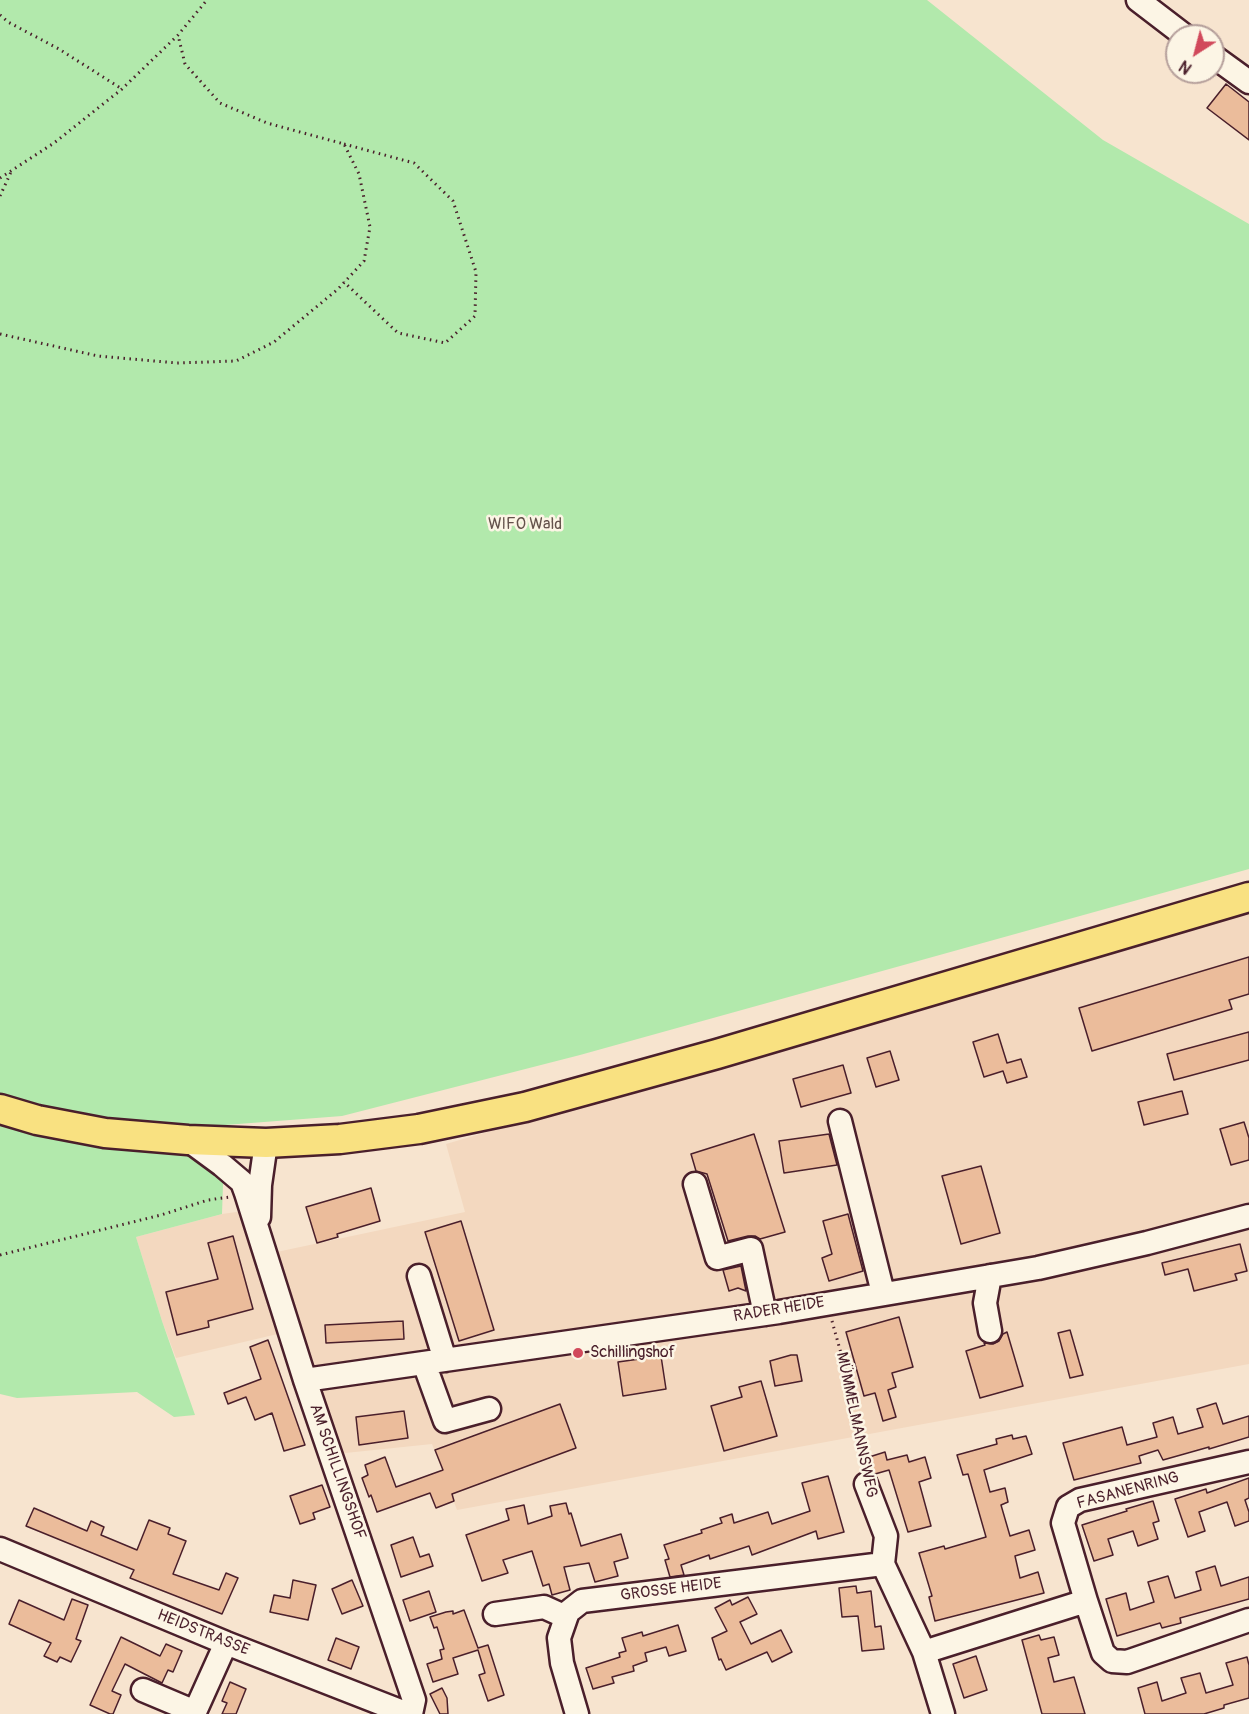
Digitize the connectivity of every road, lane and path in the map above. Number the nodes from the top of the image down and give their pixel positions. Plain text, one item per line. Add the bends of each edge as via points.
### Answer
1 (207, 0) edge
2 (1138, 0) edge
3 (0, 15) edge
4 (1169, 24) edge
5 (178, 35) junction
6 (1225, 65) edge
7 (1249, 82) edge
8 (122, 89) junction
9 (344, 144) junction
10 (11, 170) junction
11 (0, 178) edge
12 (0, 196) edge
13 (344, 282) junction
14 (0, 334) edge
15 (1249, 897) edge
16 (0, 1109) edge
17 (840, 1121) dead end
18 (188, 1140) junction
19 (255, 1143) junction
20 (242, 1182) junction
21 (695, 1184) dead end
22 (1249, 1216) edge
23 (255, 1222) junction
24 (0, 1255) edge
25 (419, 1276) dead end
26 (990, 1276) junction
27 (884, 1293) junction
28 (827, 1302) junction
29 (765, 1314) junction
30 (990, 1331) dead end
31 (435, 1361) junction
32 (305, 1380) junction
33 (489, 1410) dead end
34 (1249, 1462) edge
35 (866, 1484) joint
36 (0, 1549) edge
37 (882, 1564) junction
38 (1086, 1601) junction
39 (495, 1614) dead end
40 (566, 1617) junction
41 (1249, 1620) edge
42 (226, 1643) junction
43 (924, 1652) junction
44 (143, 1690) dead end
45 (195, 1713) edge
46 (409, 1714) edge
47 (577, 1714) edge
48 (943, 1714) edge

1 - 5 path
2 - 4 street
3 - 8 path
5 - 8 path
5 - 9 path via 185,64 220,103 267,123
6 - 7 street
8 - 10 path via 54,143
9 - 13 path via 359,174 370,227 364,261
9 - 13 path via 414,163 453,201 476,272 475,316 445,343 398,333
10 - 11 path
10 - 12 path
13 - 14 path via 274,342 236,361 177,363 98,356
15 - 19 main road via 525,1107 419,1129 340,1139
16 - 18 main road via 105,1133
17 - 27 street
18 - 19 main road
18 - 20 street
19 - 20 street, AM SCHILLINGSHOF
19 - 23 street, AM SCHILLINGSHOF via 260,1185
20 - 23 street, AM SCHILLINGSHOF
21 - 29 street via 717,1258 751,1249
22 - 26 street, RADER HEIDE via 1147,1243
23 - 24 path via 231,1197
23 - 32 street, AM SCHILLINGSHOF
25 - 31 street
26 - 27 street, RADER HEIDE
26 - 30 street via 985,1303
27 - 28 street, RADER HEIDE
28 - 29 street, RADER HEIDE
28 - 35 path, MÜMMELMANNSWEG via 851,1389
29 - 31 street, RADER HEIDE
31 - 32 street, RADER HEIDE
31 - 33 street via 445,1420
32 - 46 street, AM SCHILLINGSHOF via 414,1700
34 - 38 street, FASANENRING via 1080,1500 1068,1507 1063,1523
35 - 37 street, MÜMMELMANNSWEG via 886,1536
36 - 42 street, HEIDSTRASSE
37 - 40 street, GROSSE HEIDE via 582,1601
37 - 43 street
38 - 41 street, FASANENRING via 1103,1653 1112,1661 1127,1662
38 - 43 street
39 - 40 street via 544,1607
40 - 47 street via 559,1638
42 - 45 street
42 - 46 street, HEIDSTRASSE
43 - 48 street
44 - 45 street

